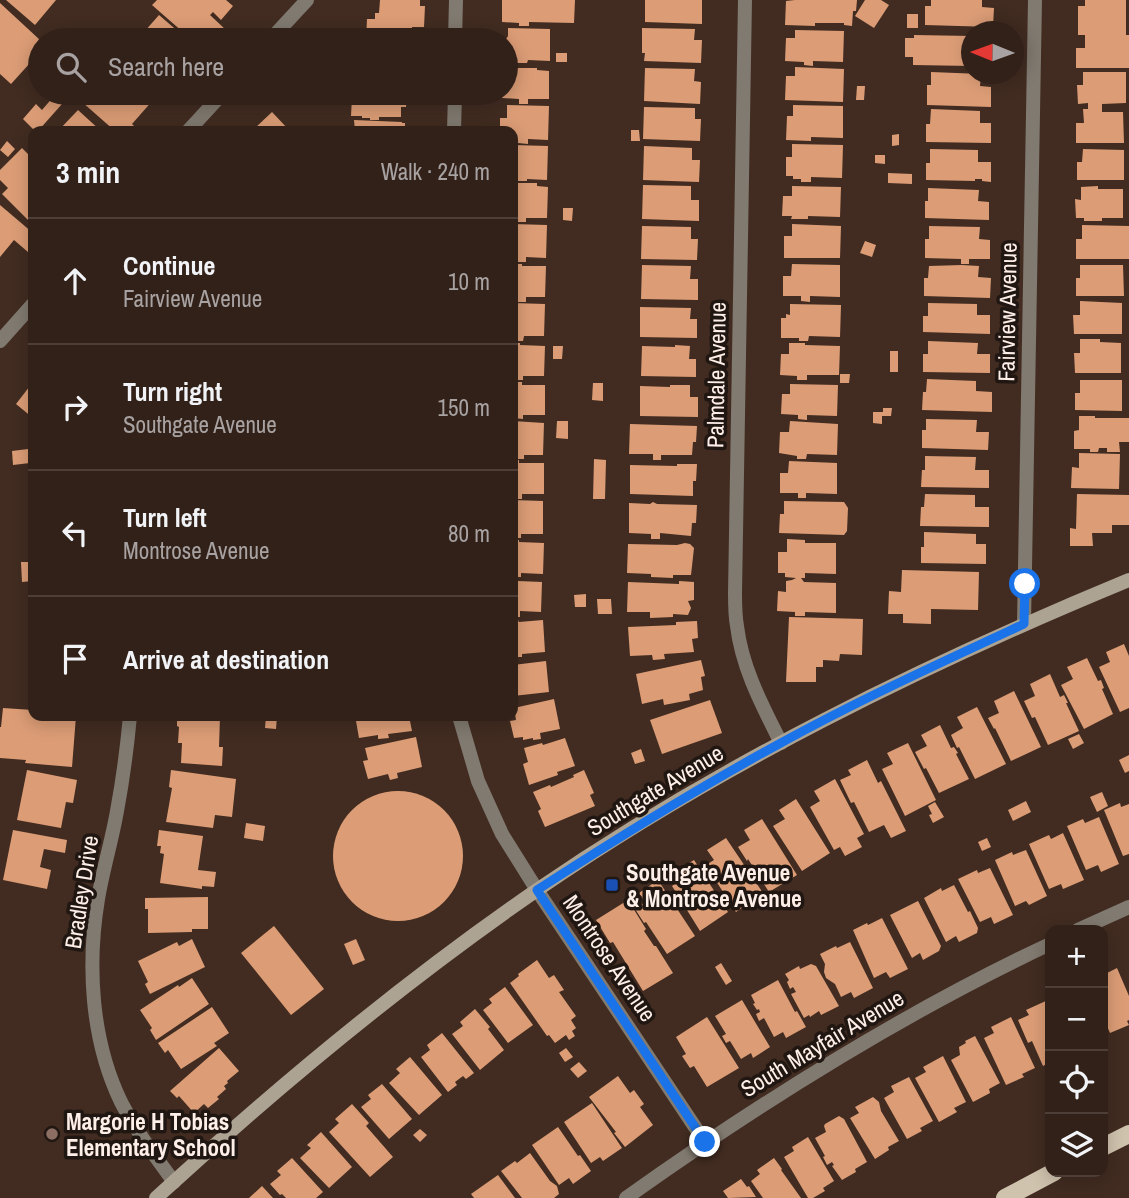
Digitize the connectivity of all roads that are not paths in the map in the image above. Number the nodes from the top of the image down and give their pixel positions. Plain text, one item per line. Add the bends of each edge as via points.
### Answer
1 (307, 0) edge
2 (456, 0) edge
3 (745, 0) edge
4 (1035, 0) edge
5 (282, 28) edge
6 (455, 28) edge
7 (212, 105) edge
8 (454, 105) edge
9 (193, 126) edge
10 (454, 126) edge
11 (28, 310) edge
12 (0, 341) edge
13 (1129, 580) edge
14 (1024, 624) junction
15 (130, 721) edge
16 (460, 721) edge
17 (781, 743) junction
18 (537, 890) junction
19 (1129, 907) edge
20 (1090, 925) edge
21 (1045, 947) edge
22 (1129, 1134) edge
23 (705, 1142) junction
24 (1108, 1144) edge
25 (1045, 1177) edge
26 (174, 1182) junction
27 (156, 1198) edge
28 (626, 1198) edge
29 (1005, 1198) edge

1 - 5 street
2 - 6 street
3 - 17 street, Palmdale Avenue via 735,593 744,660
4 - 14 street, Fairview Avenue
7 - 9 street
8 - 10 street
11 - 12 street
13 - 14 street, Southgate Avenue
14 - 17 street, Southgate Avenue
15 - 26 street, Bradley Drive via 120,798 98,897 93,977 96,1018 121,1101
16 - 18 street, Montrose Avenue via 478,781 502,834
17 - 18 street, Southgate Avenue
18 - 23 street, Montrose Avenue
18 - 26 street, Southgate Avenue via 359,1024
19 - 20 street
21 - 23 street, South Mayfair Avenue via 919,1010
22 - 24 main road
23 - 28 street, South Mayfair Avenue
25 - 29 main road
26 - 27 street, Southgate Avenue

